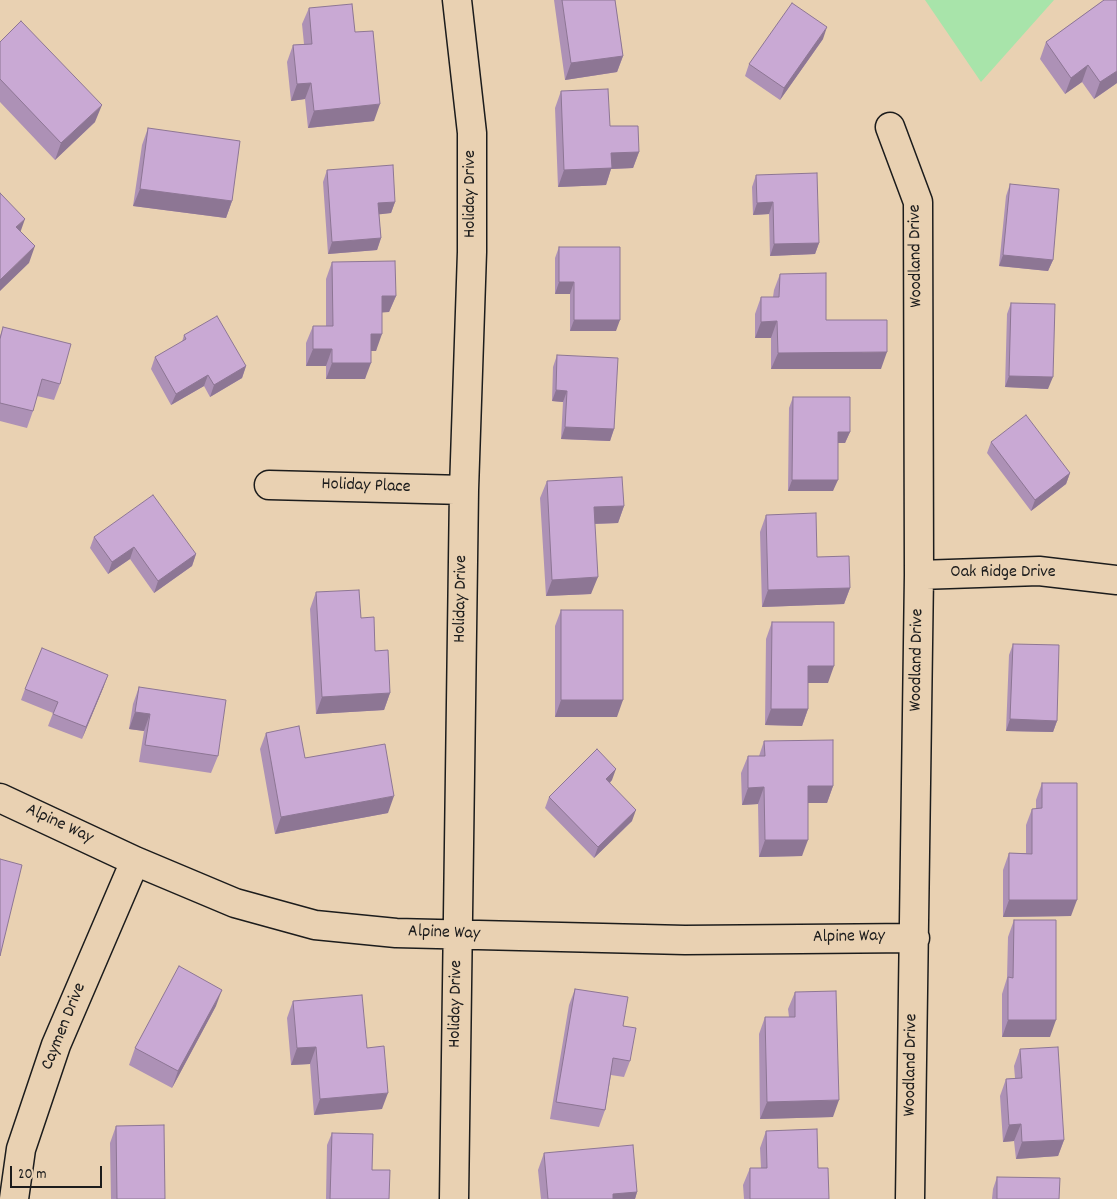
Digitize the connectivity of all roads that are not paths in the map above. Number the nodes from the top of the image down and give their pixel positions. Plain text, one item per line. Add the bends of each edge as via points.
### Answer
1 (456, 0) edge
2 (890, 127) dead end
3 (269, 485) dead end
4 (464, 490) junction
5 (919, 575) junction
6 (1117, 580) edge
7 (0, 798) edge
8 (135, 861) junction
9 (458, 934) junction
10 (915, 938) junction
11 (14, 1199) edge
12 (454, 1199) edge
13 (910, 1199) edge

1 - 4 street, Holiday Drive via 472,133 472,252
2 - 5 street, Woodland Drive via 918,202
3 - 4 street, Holiday Place
4 - 9 street, Holiday Drive
5 - 6 street, Oak Ridge Drive via 1039,571
5 - 10 street, Woodland Drive
7 - 8 street, Alpine Way
8 - 9 street, Alpine Way via 235,903 315,925
8 - 11 street, Caymen Drive via 56,1045 21,1149
9 - 10 street, Alpine Way via 685,940
9 - 12 street, Holiday Drive
10 - 13 street, Woodland Drive

